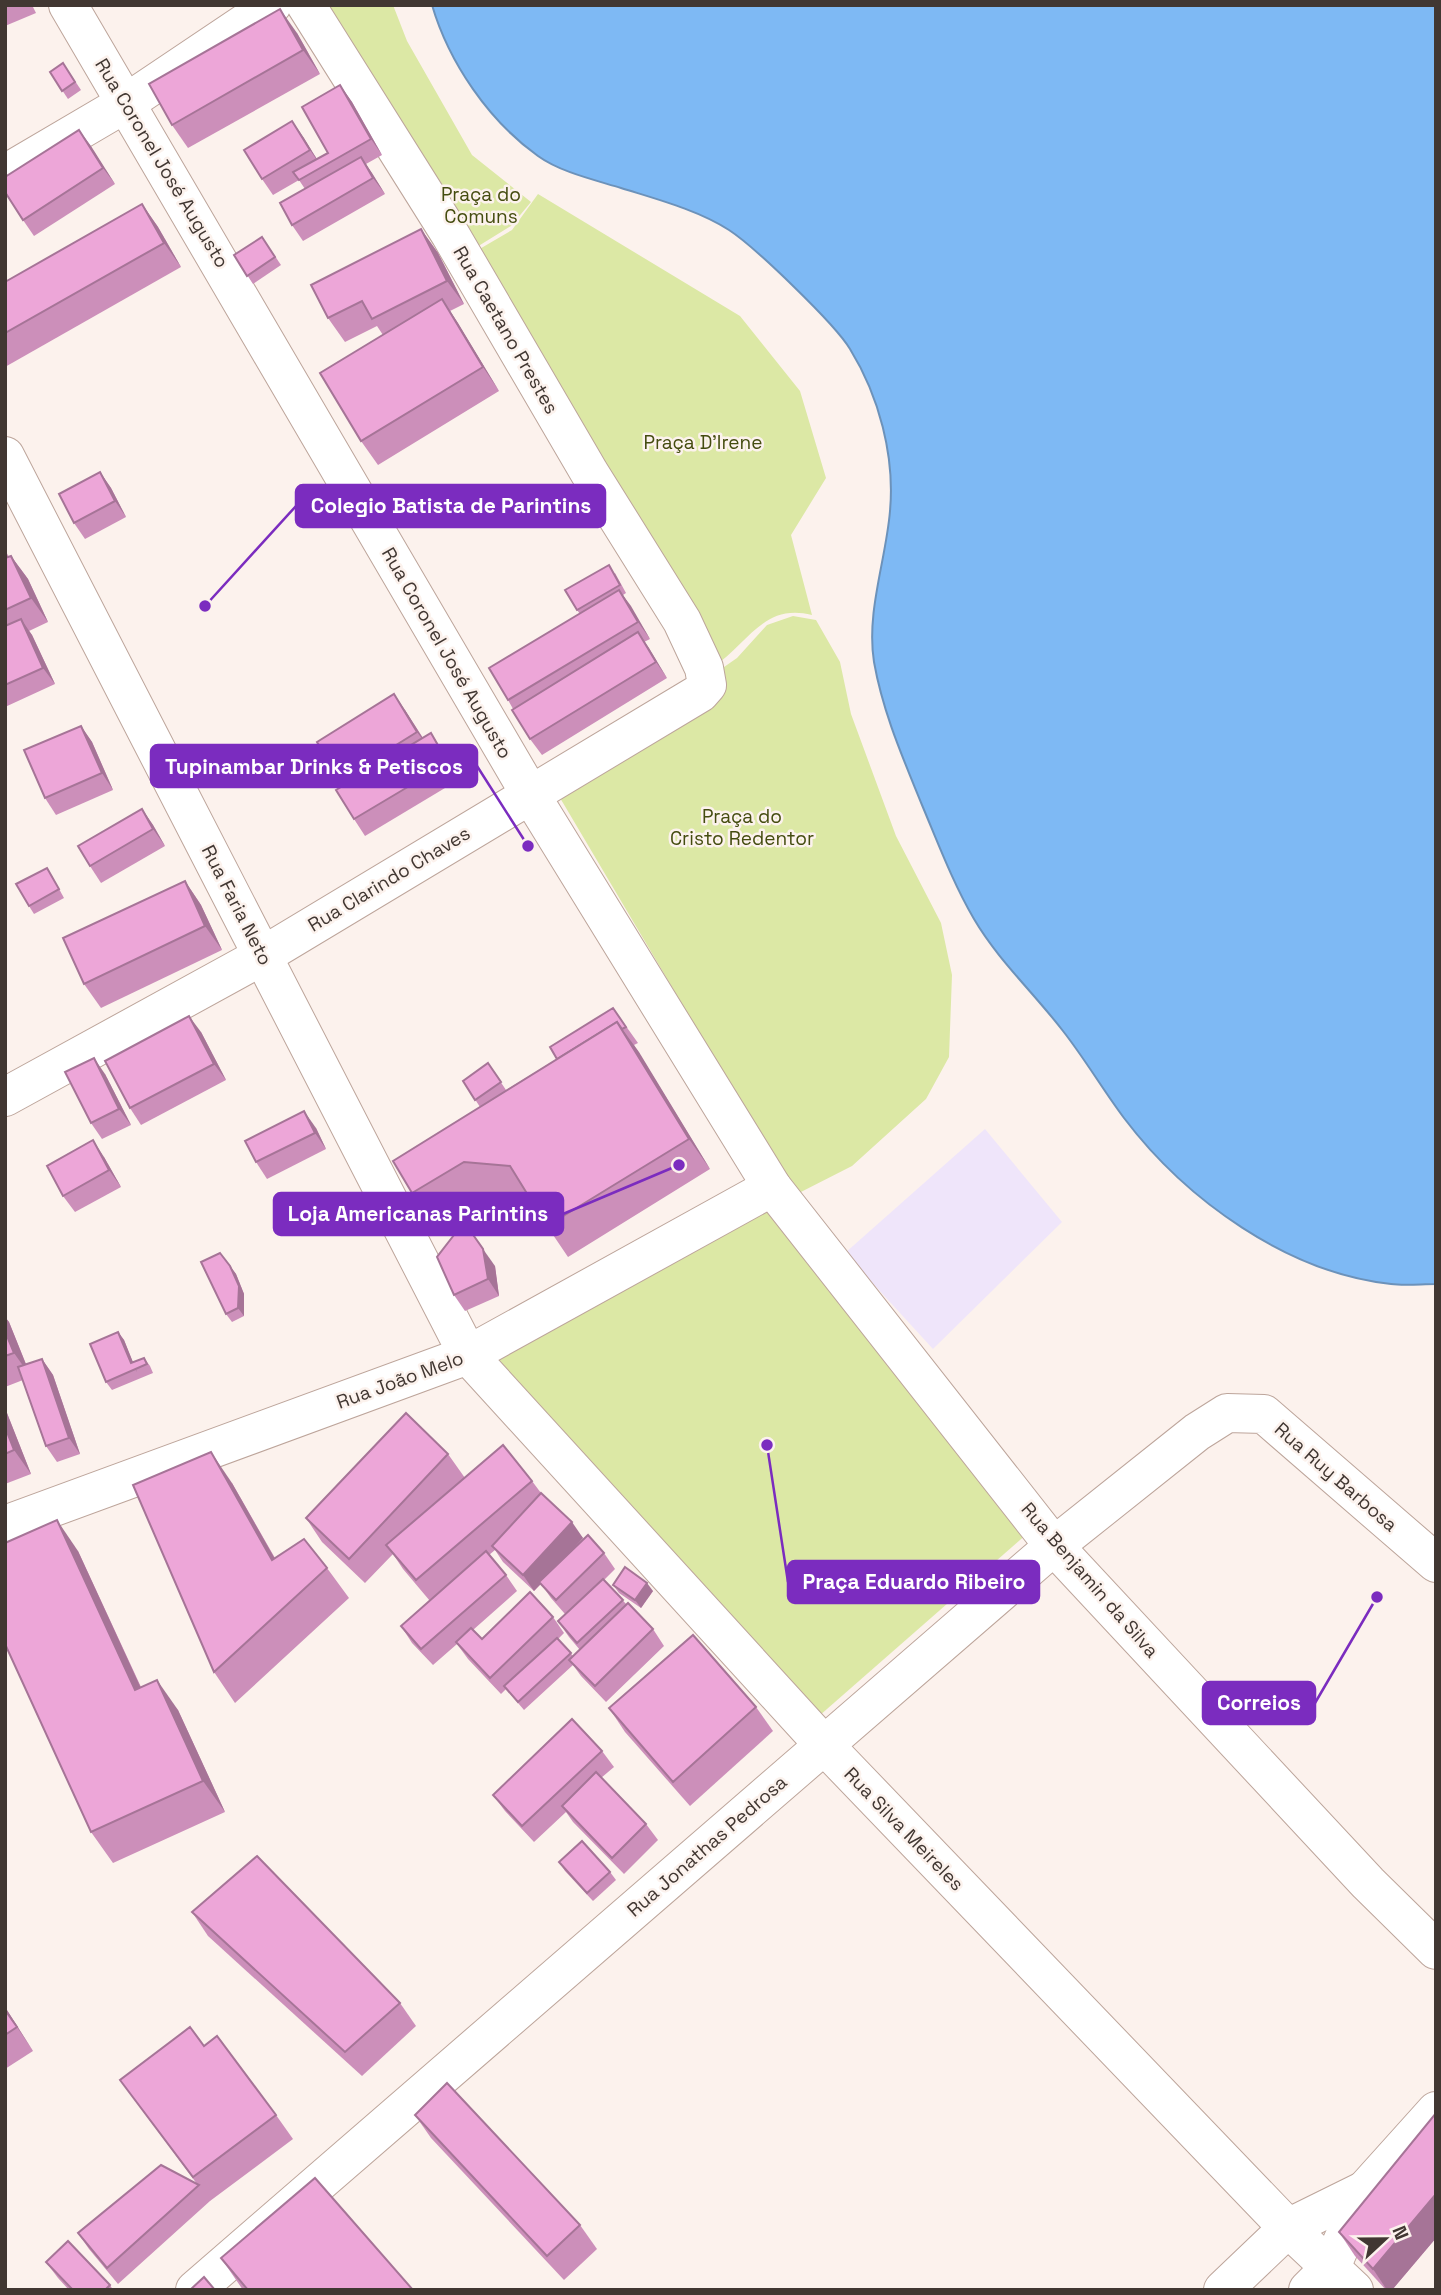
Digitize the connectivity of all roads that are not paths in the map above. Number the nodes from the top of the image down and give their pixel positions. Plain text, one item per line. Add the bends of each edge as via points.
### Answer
1 (68, 5) edge
2 (272, 5) edge
3 (306, 5) edge
4 (126, 103) junction
5 (5, 174) edge
6 (5, 456) edge
7 (682, 621) joint
8 (530, 794) junction
9 (264, 955) junction
10 (5, 1097) edge
11 (772, 1187) junction
12 (468, 1355) junction
13 (1227, 1413) joint
14 (5, 1525) edge
15 (1054, 1546) junction
16 (1436, 1563) edge
17 (824, 1745) junction
18 (1436, 1950) edge
19 (1436, 2111) edge
20 (1365, 2190) junction
21 (1288, 2228) junction
22 (1331, 2282) edge
23 (195, 2290) edge
24 (1223, 2290) edge

1 - 4 street, Rua Coronel José Augusto
2 - 4 street
3 - 7 street, Rua Caetano Prestes via 450,233 582,461
4 - 5 street
4 - 8 street, Rua Coronel José Augusto
6 - 9 street, Rua Faria Neto
7 - 8 street, Rua Clarindo Chaves via 704,668 704,688
8 - 9 street, Rua Clarindo Chaves
8 - 11 street, Rua Coronel José Augusto
9 - 10 street, Rua Clarindo Chaves
9 - 12 street, Rua Faria Neto
11 - 12 street, Rua João Melo
11 - 15 street, Rua Benjamin da Silva
12 - 14 street, Rua João Melo
12 - 17 street, Rua Silva Meireles
13 - 15 street, Rua Jonathas Pedrosa
13 - 16 street, Rua Ruy Barbosa via 1264,1415
15 - 17 street, Rua Jonathas Pedrosa
15 - 18 street, Rua Benjamin da Silva
17 - 21 street, Rua Silva Meireles
17 - 23 street, Rua Jonathas Pedrosa
19 - 20 street
20 - 21 street
20 - 22 street
21 - 22 street, Rua Silva Meireles
21 - 24 street

